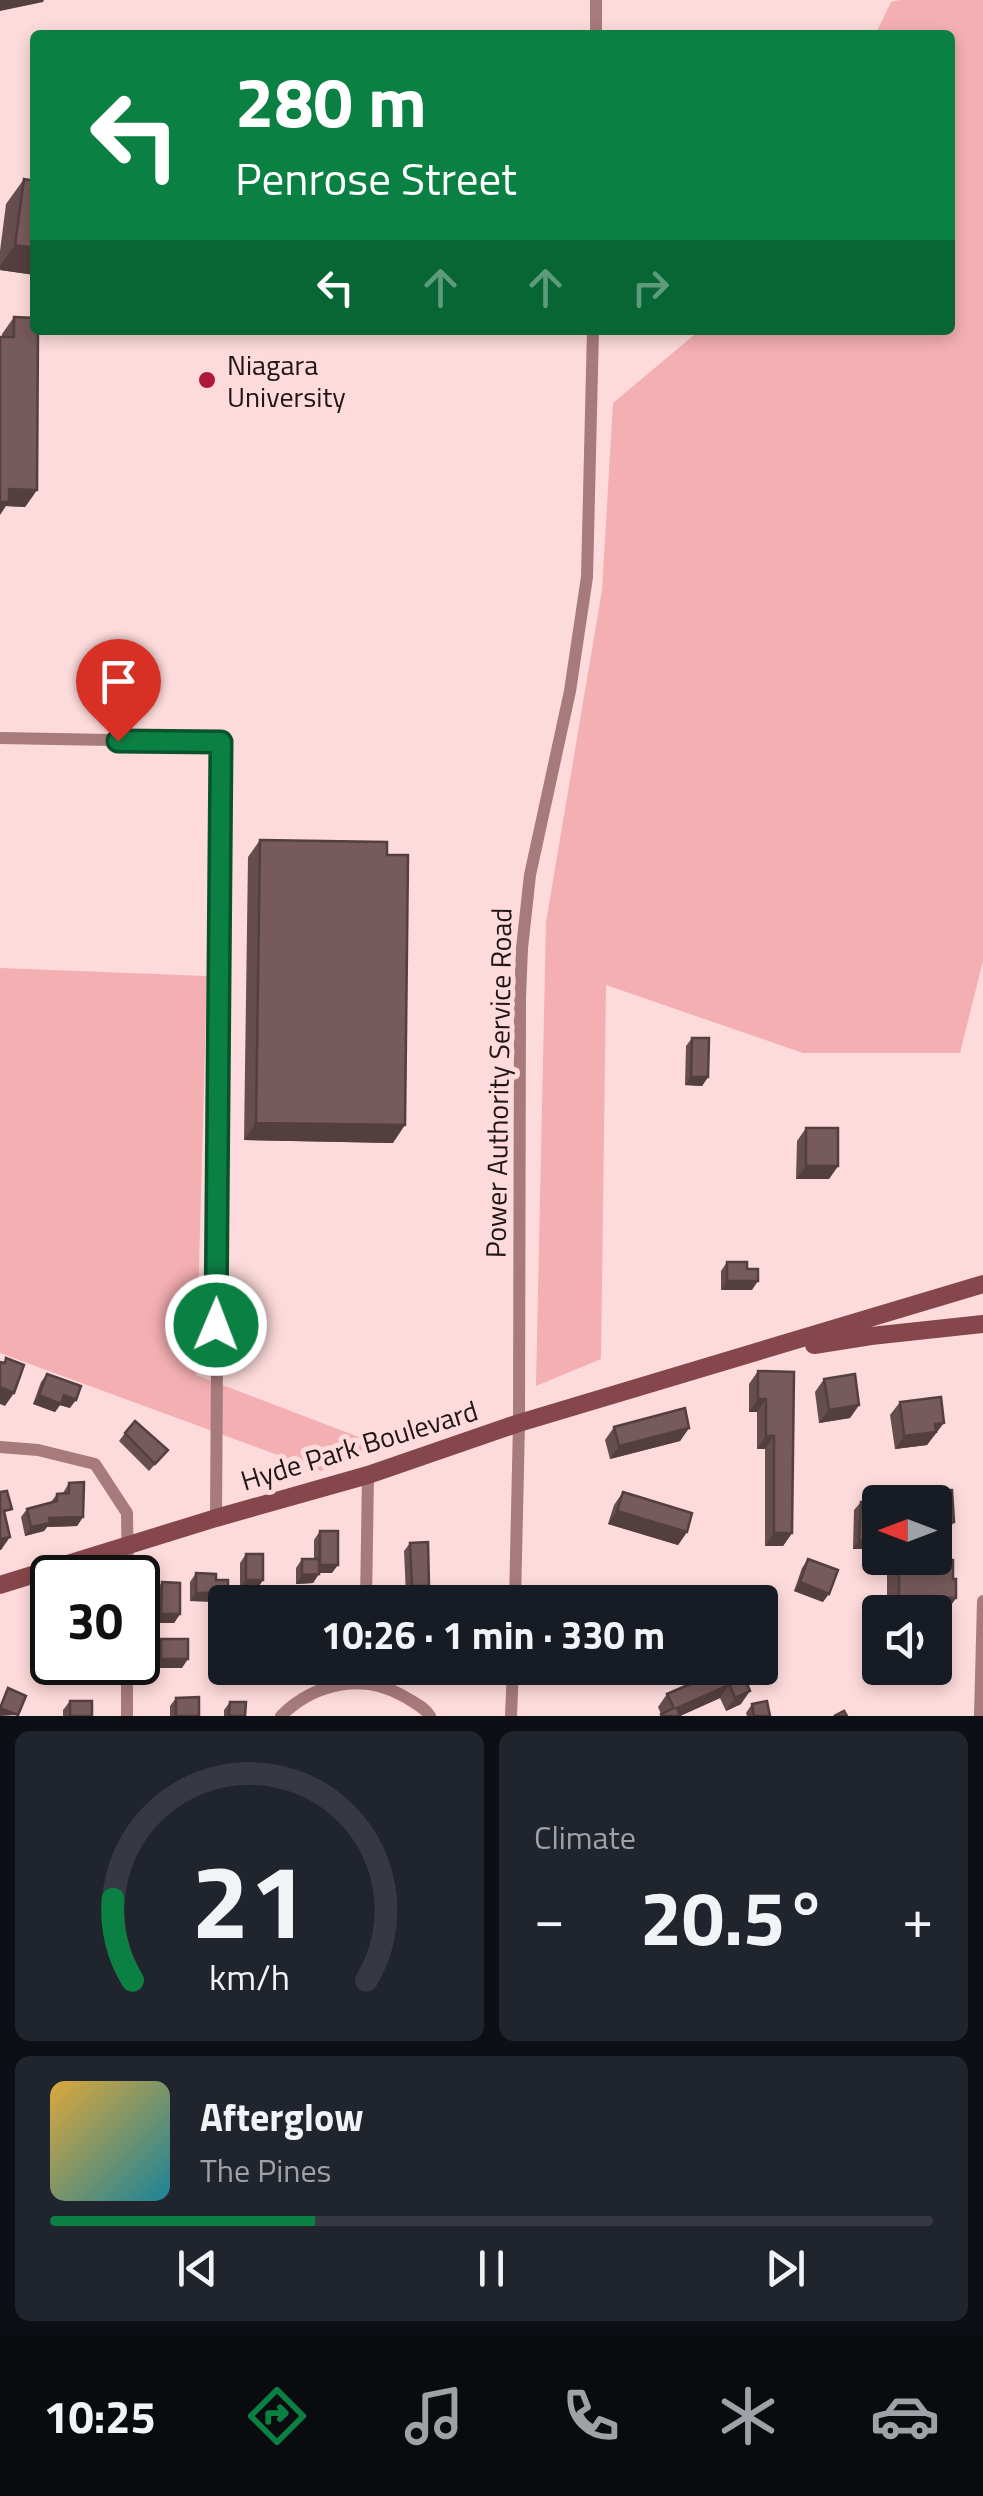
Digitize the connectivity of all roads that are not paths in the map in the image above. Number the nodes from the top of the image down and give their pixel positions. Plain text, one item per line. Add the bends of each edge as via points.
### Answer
1 (596, 0) edge
2 (596, 30) edge
3 (593, 335) edge
4 (0, 738) edge
5 (983, 1284) edge
6 (983, 1324) edge
7 (734, 1358) junction
8 (520, 1423) junction
9 (0, 1447) edge
10 (368, 1475) junction
11 (216, 1518) junction
12 (128, 1545) junction
13 (128, 1555) edge
14 (0, 1584) edge
15 (366, 1585) edge
16 (515, 1585) edge
17 (983, 1601) edge
18 (127, 1685) edge
19 (334, 1685) edge
20 (384, 1685) edge
21 (511, 1685) edge
22 (127, 1716) edge
23 (281, 1716) edge
24 (430, 1716) edge
25 (510, 1716) edge
26 (980, 1716) edge

1 - 2 street
3 - 8 street, Power Authority Service Road via 588,577 522,948
4 - 11 street via 221,742
5 - 7 main road, Hyde Park Boulevard
6 - 7 main road, Hyde Park Boulevard
7 - 8 main road, Hyde Park Boulevard
8 - 10 main road, Hyde Park Boulevard
8 - 16 street, Power Authority Service Road
9 - 12 street via 94,1464 127,1513
10 - 11 main road, Hyde Park Boulevard
10 - 15 street
11 - 12 main road, Hyde Park Boulevard
12 - 13 street
12 - 14 main road, Hyde Park Boulevard
17 - 26 street
18 - 22 street
19 - 23 street
20 - 24 street
21 - 25 street

